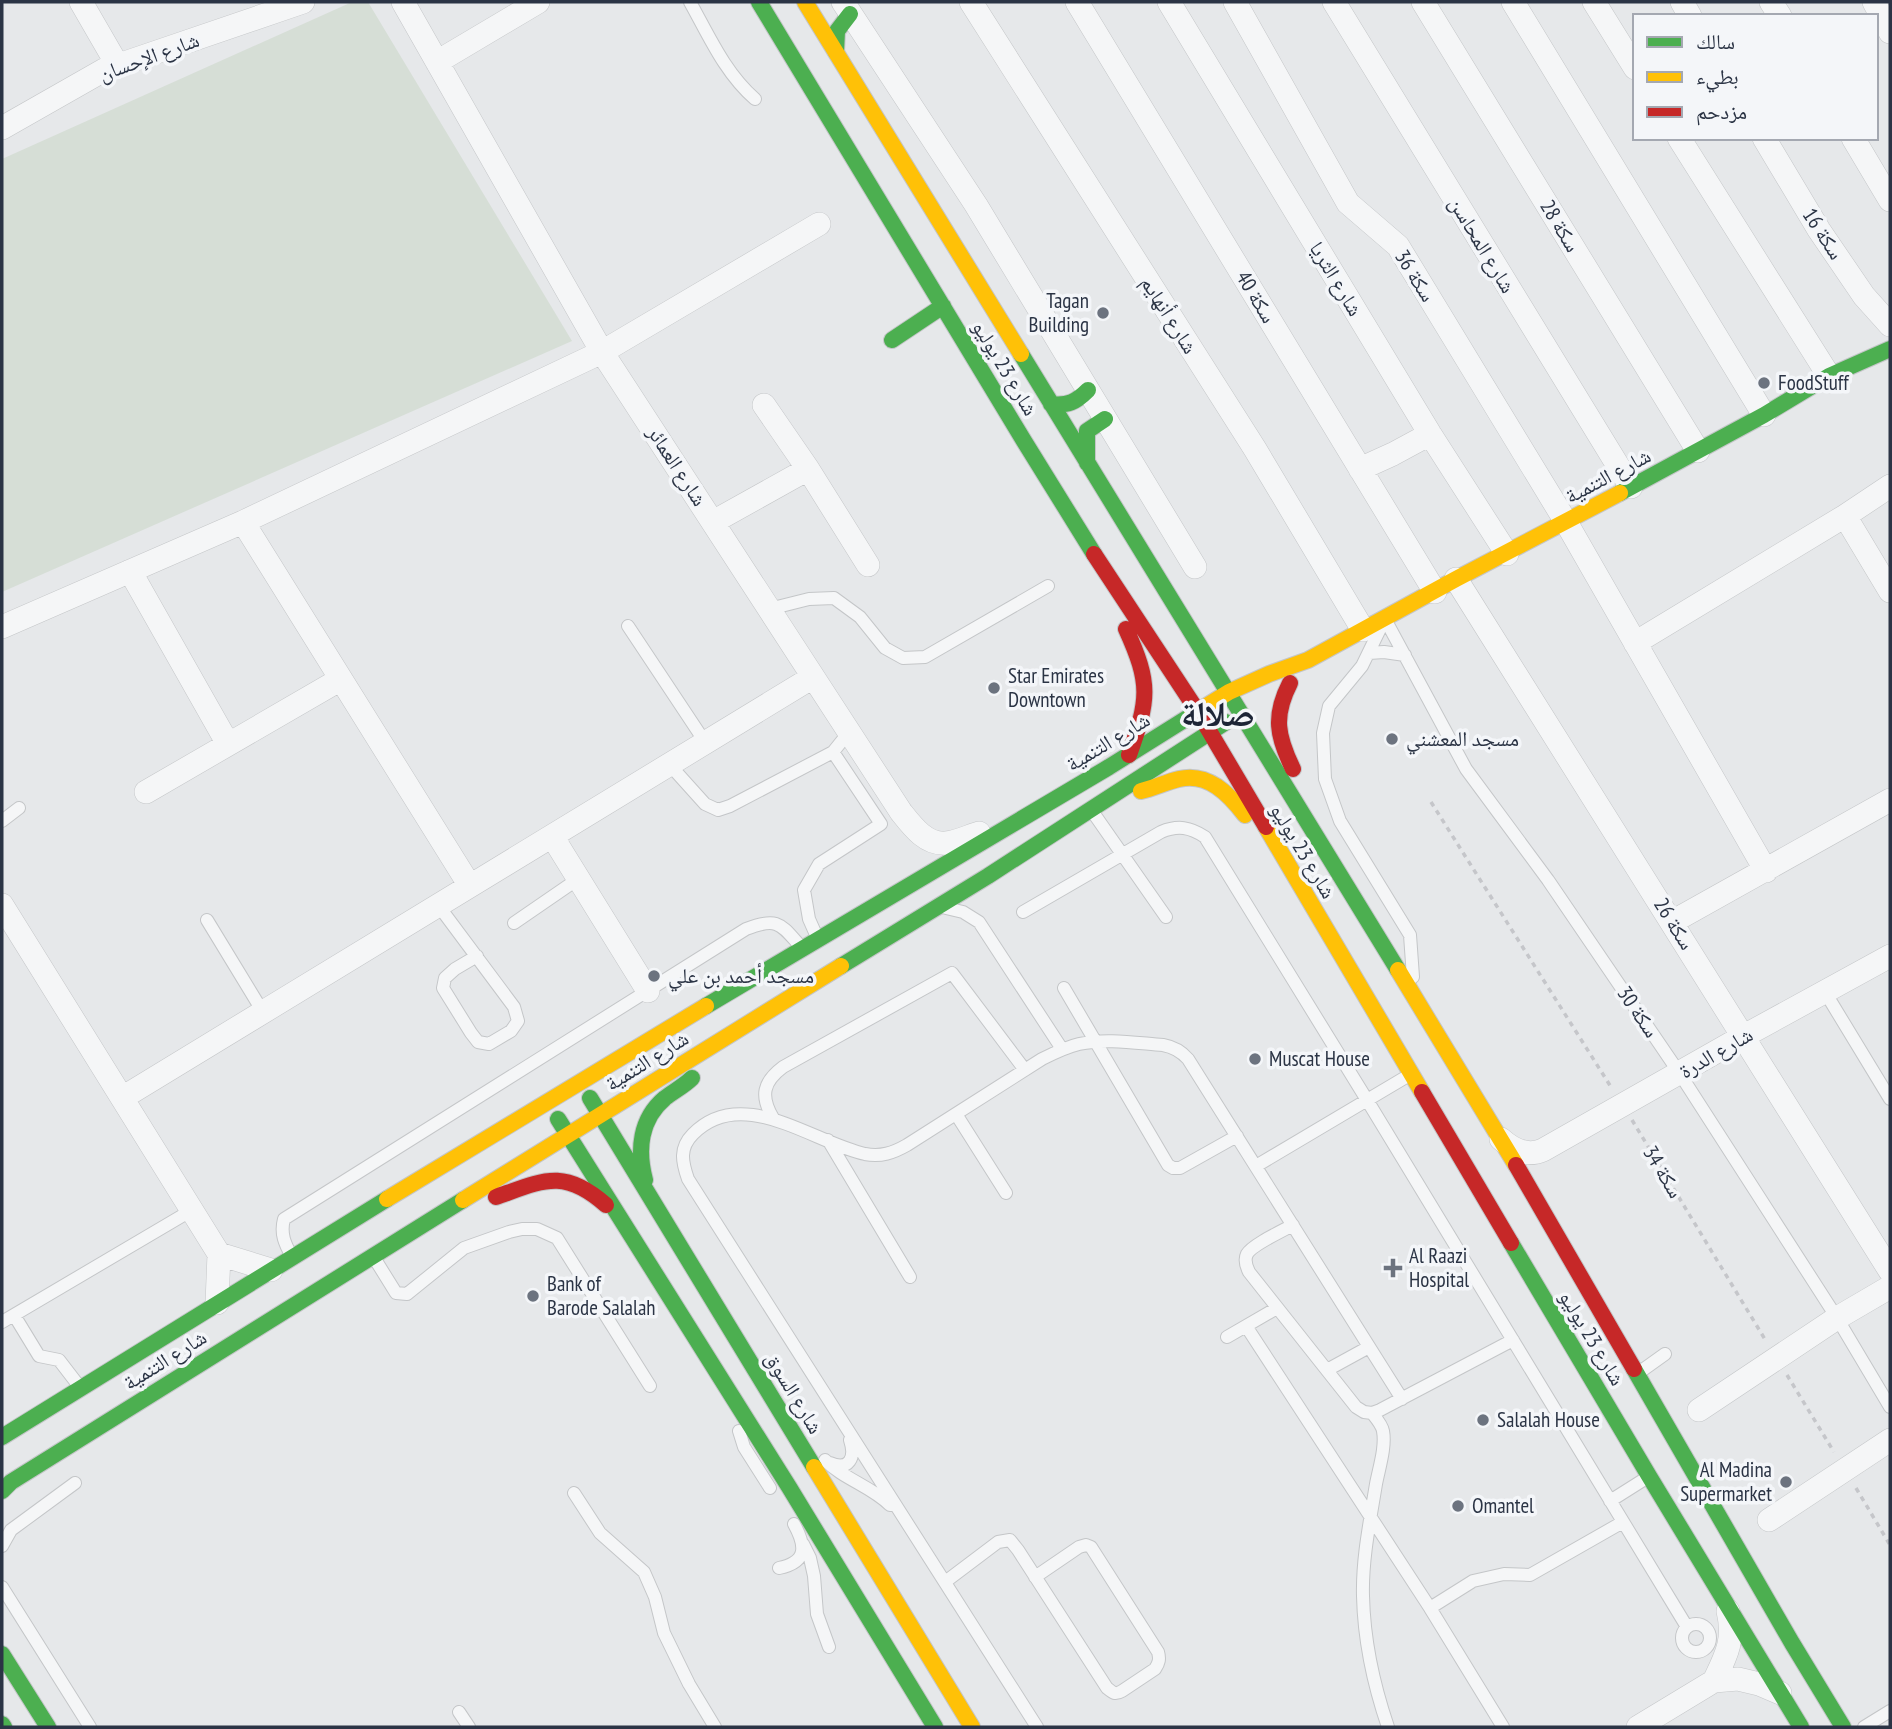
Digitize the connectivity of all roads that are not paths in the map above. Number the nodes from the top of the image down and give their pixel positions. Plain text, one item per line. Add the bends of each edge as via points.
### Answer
1 (81, 2) edge
2 (303, 2) edge
3 (403, 2) edge
4 (690, 2) edge
5 (759, 2) edge
6 (805, 2) edge
7 (971, 2) edge
8 (1077, 2) edge
9 (1169, 2) edge
10 (1235, 2) edge
11 (1334, 2) edge
12 (1423, 2) edge
13 (1513, 2) edge
14 (1594, 2) edge
15 (1874, 2) edge
16 (523, 6) edge
17 (845, 6) edge
18 (1890, 33) edge
19 (836, 52) junction
20 (438, 62) junction
21 (1633, 65) edge
22 (118, 66) junction
23 (755, 99) dead end
24 (2, 128) edge
25 (1680, 140) edge
26 (1765, 140) edge
27 (1854, 140) edge
28 (1890, 200) edge
29 (819, 224) dead end
30 (943, 306) junction
31 (1890, 325) edge
32 (892, 340) dead end
33 (1890, 349) edge
34 (602, 352) junction
35 (1829, 376) junction
36 (1088, 390) junction
37 (1051, 404) junction
38 (764, 405) dead end
39 (1764, 415) junction
40 (1105, 419) junction
41 (1430, 434) junction
42 (1698, 451) junction
43 (1087, 464) junction
44 (808, 469) junction
45 (1360, 469) junction
46 (1890, 486) edge
47 (1631, 487) junction
48 (1845, 516) junction
49 (243, 522) junction
50 (1566, 522) junction
51 (713, 523) junction
52 (1507, 554) junction
53 (1096, 555) junction
54 (868, 565) dead end
55 (1195, 567) dead end
56 (130, 571) junction
57 (1154, 571) junction
58 (1456, 579) junction
59 (1048, 586) dead end
60 (1890, 591) edge
61 (1434, 592) junction
62 (769, 609) junction
63 (1385, 619) junction
64 (628, 626) dead end
65 (2, 627) edge
66 (1366, 641) junction
67 (1636, 643) junction
68 (1220, 650) dead end
69 (1405, 655) junction
70 (1308, 660) junction
71 (1240, 667) dead end
72 (1269, 674) junction
73 (813, 677) junction
74 (341, 679) junction
75 (1290, 683) junction
76 (1229, 692) junction
77 (1270, 695) dead end
78 (1246, 710) junction
79 (1198, 712) junction
80 (849, 732) junction
81 (1210, 733) junction
82 (705, 742) junction
83 (228, 744) junction
84 (833, 752) junction
85 (1129, 755) junction
86 (669, 764) junction
87 (146, 792) dead end
88 (1114, 796) junction
89 (1890, 800) edge
90 (19, 808) dead end
91 (1092, 810) junction
92 (891, 818) junction
93 (2, 821) edge
94 (1013, 824) junction
95 (1313, 830) junction
96 (552, 836) junction
97 (1122, 854) junction
98 (1281, 855) junction
99 (1766, 871) junction
100 (988, 876) junction
101 (578, 879) junction
102 (470, 886) junction
103 (2, 905) edge
104 (438, 905) junction
105 (935, 908) junction
106 (1023, 912) dead end
107 (1166, 917) dead end
108 (207, 920) dead end
109 (979, 922) junction
110 (1672, 922) junction
111 (514, 923) dead end
112 (819, 941) junction
113 (803, 950) junction
114 (477, 956) junction
115 (1889, 960) edge
116 (1065, 988) dead end
117 (648, 991) junction
118 (1825, 992) junction
119 (1414, 997) junction
120 (263, 1012) junction
121 (1744, 1036) junction
122 (721, 1039) junction
123 (1097, 1042) junction
124 (1062, 1049) junction
125 (1025, 1070) junction
126 (1411, 1073) junction
127 (1680, 1074) junction
128 (580, 1081) junction
129 (122, 1098) junction
130 (1890, 1099) edge
131 (1367, 1100) junction
132 (547, 1102) junction
133 (956, 1114) junction
134 (600, 1115) junction
135 (773, 1118) junction
136 (568, 1136) junction
137 (1237, 1136) junction
138 (1500, 1138) junction
139 (828, 1140) junction
140 (1543, 1150) junction
141 (1256, 1167) junction
142 (1006, 1193) dead end
143 (1534, 1195) junction
144 (649, 1196) junction
145 (459, 1202) junction
146 (192, 1210) junction
147 (614, 1210) junction
148 (1293, 1225) junction
149 (219, 1254) junction
150 (373, 1256) junction
151 (292, 1257) junction
152 (271, 1270) junction
153 (1890, 1271) edge
154 (909, 1278) dead end
155 (1890, 1287) edge
156 (217, 1303) junction
157 (1277, 1308) junction
158 (14, 1315) junction
159 (1837, 1318) junction
160 (2, 1322) edge
161 (1246, 1326) junction
162 (1227, 1337) dead end
163 (1513, 1340) junction
164 (1369, 1347) junction
165 (1665, 1354) dead end
166 (1327, 1370) junction
167 (1637, 1374) junction
168 (760, 1379) junction
169 (650, 1386) dead end
170 (80, 1388) junction
171 (732, 1396) junction
172 (1402, 1399) junction
173 (1890, 1407) edge
174 (1699, 1410) dead end
175 (1372, 1413) junction
176 (843, 1423) junction
177 (2, 1437) edge
178 (1890, 1440) edge
179 (821, 1456) junction
180 (1650, 1476) junction
181 (75, 1483) dead end
182 (2, 1491) edge
183 (574, 1493) dead end
184 (774, 1493) dead end
185 (1610, 1500) junction
186 (788, 1516) dead end
187 (903, 1517) junction
188 (1370, 1517) junction
189 (1769, 1520) dead end
190 (1623, 1522) junction
191 (802, 1540) junction
192 (2, 1546) edge
193 (779, 1568) dead end
194 (1035, 1577) junction
195 (945, 1582) junction
196 (2, 1587) edge
197 (1727, 1604) junction
198 (1430, 1608) junction
199 (1687, 1627) dead end
200 (829, 1647) dead end
201 (2, 1654) edge
202 (1714, 1681) junction
203 (1780, 1693) junction
204 (1890, 1711) edge
205 (459, 1712) dead end
206 (48, 1727) edge
207 (90, 1727) edge
208 (470, 1727) edge
209 (715, 1727) edge
210 (935, 1727) edge
211 (972, 1727) edge
212 (1037, 1727) edge
213 (1388, 1727) edge
214 (1503, 1727) edge
215 (1638, 1727) edge
216 (1801, 1727) edge
217 (1843, 1727) edge
218 (1864, 1727) edge

1 - 22 street
2 - 22 street, شارع الإحسان
3 - 20 street, شارع العمائر
4 - 23 lane via 730,73
5 - 30 street, شارع 23 يوليو
6 - 17 street via 829,11
6 - 19 street, شارع 23 يوليو
7 - 66 street, شارع أنهايم via 1247,438
8 - 45 street, سكة 40
9 - 41 street, شارع الثريا
10 - 50 street, سكة 36 via 1348,203 1398,246
11 - 47 street, شارع المحاسن
12 - 42 street, سكة 28
13 - 39 street
14 - 21 street
15 - 18 street
16 - 20 street
17 - 19 street via 836,29
17 - 36 street via 976,205
19 - 37 street, شارع 23 يوليو
20 - 34 street, شارع العمائر
22 - 24 street, شارع الإحسان
25 - 35 street
26 - 31 street, سكة 16 via 1819,230
27 - 28 street
29 - 34 street
30 - 32 street
30 - 53 street, شارع 23 يوليو
33 - 35 street, شارع التنمية
34 - 49 street
34 - 51 street, شارع العمائر
35 - 39 street, شارع التنمية
36 - 37 street via 1066,406
36 - 40 street
37 - 43 street, شارع 23 يوليو
38 - 44 street
39 - 42 street, شارع التنمية
40 - 43 street via 1087,431
40 - 55 street
41 - 45 street
41 - 52 street, شارع الثريا
42 - 47 street, شارع التنمية
43 - 57 street, شارع 23 يوليو
44 - 51 street
44 - 54 street
45 - 61 street, سكة 40
46 - 48 street
47 - 50 street, شارع التنمية
48 - 60 street
48 - 67 street
49 - 56 street
49 - 74 street
50 - 52 street, شارع التنمية
50 - 67 street, سكة 36
51 - 62 street, شارع العمائر
52 - 58 street, شارع التنمية
53 - 79 street, شارع 23 يوليو
53 - 85 street via 1145,678 1145,705
56 - 65 street
56 - 83 street
57 - 68 street via 1179,592
57 - 76 street, شارع 23 يوليو
58 - 61 street, شارع التنمية
58 - 110 street, سكة 26
59 - 62 lane via 925,657 903,658 885,648 860,617 834,598
61 - 63 street, شارع التنمية
62 - 73 street, شارع العمائر
63 - 66 street, شارع التنمية
63 - 66 lane
63 - 69 lane, سكة 30
64 - 82 lane
66 - 69 lane via 1384,652
66 - 70 street, شارع التنمية
66 - 119 lane via 1362,666 1329,706 1323,733 1325,779 1340,821 1410,935
67 - 99 street, سكة 36
69 - 127 lane, سكة 30 via 1466,769
70 - 72 street, شارع التنمية
70 - 75 street, شارع التنمية
71 - 72 street
72 - 76 street, شارع التنمية
73 - 80 street, شارع العمائر
73 - 82 street
74 - 83 street
74 - 102 street
75 - 77 street, شارع التنمية
75 - 95 street via 1279,709 1278,732 1312,811
76 - 78 street, شارع 23 يوليو
76 - 79 street, شارع التنمية
78 - 81 street, شارع التنمية
78 - 95 street, شارع 23 يوليو
79 - 81 street, شارع 23 يوليو
79 - 85 street, شارع التنمية
80 - 84 lane
80 - 92 street, شارع العمائر
81 - 88 street, شارع التنمية
81 - 98 street, شارع 23 يوليو
82 - 86 street
83 - 87 street
84 - 86 lane via 718,810 705,804
84 - 92 lane
85 - 94 street, شارع التنمية
86 - 96 street
88 - 91 street, شارع التنمية
88 - 98 street via 1186,777 1206,782 1233,798 1268,846
89 - 99 street
90 - 93 lane
91 - 97 lane
91 - 100 street, شارع التنمية
92 - 94 street, شارع العمائر via 934,842 947,843
92 - 112 lane via 819,864 804,890 808,919
94 - 112 street, شارع التنمية
95 - 119 street, شارع 23 يوليو
96 - 101 street
96 - 102 street
97 - 106 lane
97 - 107 lane
97 - 131 lane via 1172,828 1184,827 1205,837
98 - 126 street, شارع 23 يوليو
99 - 110 street
100 - 105 street, شارع التنمية
100 - 109 lane via 976,902
101 - 111 lane
101 - 117 street
102 - 104 street
103 - 129 street
104 - 114 lane
104 - 120 street
105 - 109 lane via 954,908
105 - 122 street, شارع التنمية
108 - 120 lane
109 - 124 lane
110 - 121 street, سكة 26
112 - 113 street, شارع التنمية
113 - 117 lane via 781,925 759,924
113 - 128 street, شارع التنمية
114 - 114 lane via 514,1007 518,1021 489,1044 478,1042 443,988 445,978
115 - 118 street, شارع الدرة
116 - 123 lane
117 - 151 lane via 284,1219 283,1240
118 - 121 street, شارع الدرة
118 - 130 lane
119 - 138 street, شارع 23 يوليو
120 - 129 street
121 - 127 street, شارع الدرة
121 - 153 street, سكة 26
122 - 134 street, شارع التنمية
122 - 144 street via 701,1069 659,1103 644,1127 639,1154
123 - 124 lane
123 - 137 lane via 1163,1045 1181,1052
123 - 137 lane via 1168,1165 1180,1168
124 - 125 lane
125 - 133 lane
125 - 135 lane via 952,973 774,1074 765,1091
126 - 131 lane
126 - 180 street, شارع 23 يوليو
127 - 140 street, شارع الدرة
127 - 159 lane, سكة 30
128 - 132 street, شارع التنمية
128 - 134 street, شارع السوق
129 - 146 street
131 - 141 lane
131 - 163 lane
132 - 136 street
132 - 151 street, شارع التنمية
133 - 139 lane via 885,1154 862,1153
133 - 142 lane
134 - 136 street, شارع التنمية
134 - 144 street, شارع السوق
135 - 139 lane
135 - 176 lane via 721,1116 688,1138 683,1165
136 - 145 street, شارع التنمية
136 - 147 street
137 - 141 lane
138 - 140 street via 1524,1153
138 - 143 street, شارع 23 يوليو
139 - 154 lane
140 - 143 street via 1531,1170
141 - 148 lane
143 - 167 street, شارع 23 يوليو
144 - 168 street, شارع السوق
145 - 147 street via 484,1201 532,1183 559,1180 585,1188
145 - 150 street, شارع التنمية
146 - 149 street
146 - 158 lane
147 - 171 street
148 - 157 lane via 1246,1255 1249,1272
148 - 164 lane
149 - 152 street
149 - 156 street
150 - 169 lane via 396,1293 407,1294 464,1248 522,1229 537,1229 557,1238
150 - 182 street, شارع التنمية
151 - 152 street, شارع التنمية
152 - 156 street, شارع التنمية
155 - 159 street
156 - 170 street, شارع التنمية
157 - 161 lane
157 - 166 lane
158 - 160 lane
158 - 170 lane via 39,1356 58,1360
159 - 173 lane, سكة 30
159 - 174 street
161 - 162 lane
161 - 188 lane
163 - 172 lane
163 - 185 lane
164 - 166 lane
164 - 172 lane
165 - 167 lane
166 - 175 lane via 1356,1407
167 - 217 street, شارع 23 يوليو
168 - 179 lane via 790,1407
168 - 211 street, شارع السوق
170 - 177 street, شارع التنمية
171 - 184 lane via 744,1447
171 - 210 street
172 - 175 lane
175 - 188 lane via 1383,1429 1384,1444
176 - 179 lane via 852,1446 851,1460 839,1466
176 - 187 lane
178 - 189 street
179 - 187 lane
180 - 185 lane
180 - 197 street, شارع 23 يوليو
181 - 192 lane via 11,1530
183 - 209 lane via 600,1533 644,1572 664,1633
185 - 190 lane
186 - 191 lane
187 - 195 lane
188 - 198 lane
188 - 213 lane via 1363,1570 1365,1625
190 - 198 lane via 1530,1575 1504,1574 1474,1581
190 - 199 lane
191 - 193 lane via 798,1560
191 - 200 lane via 814,1576 817,1614
194 - 194 lane via 1079,1547 1091,1547 1158,1652 1159,1664 1113,1693
194 - 195 lane via 1010,1541 998,1542
195 - 212 lane
196 - 207 lane
197 - 202 street via 1732,1633
197 - 203 street, شارع 23 يوليو
198 - 214 lane
201 - 206 street
202 - 203 street via 1738,1679
202 - 215 street
203 - 216 street, شارع 23 يوليو
204 - 218 lane
205 - 208 lane

